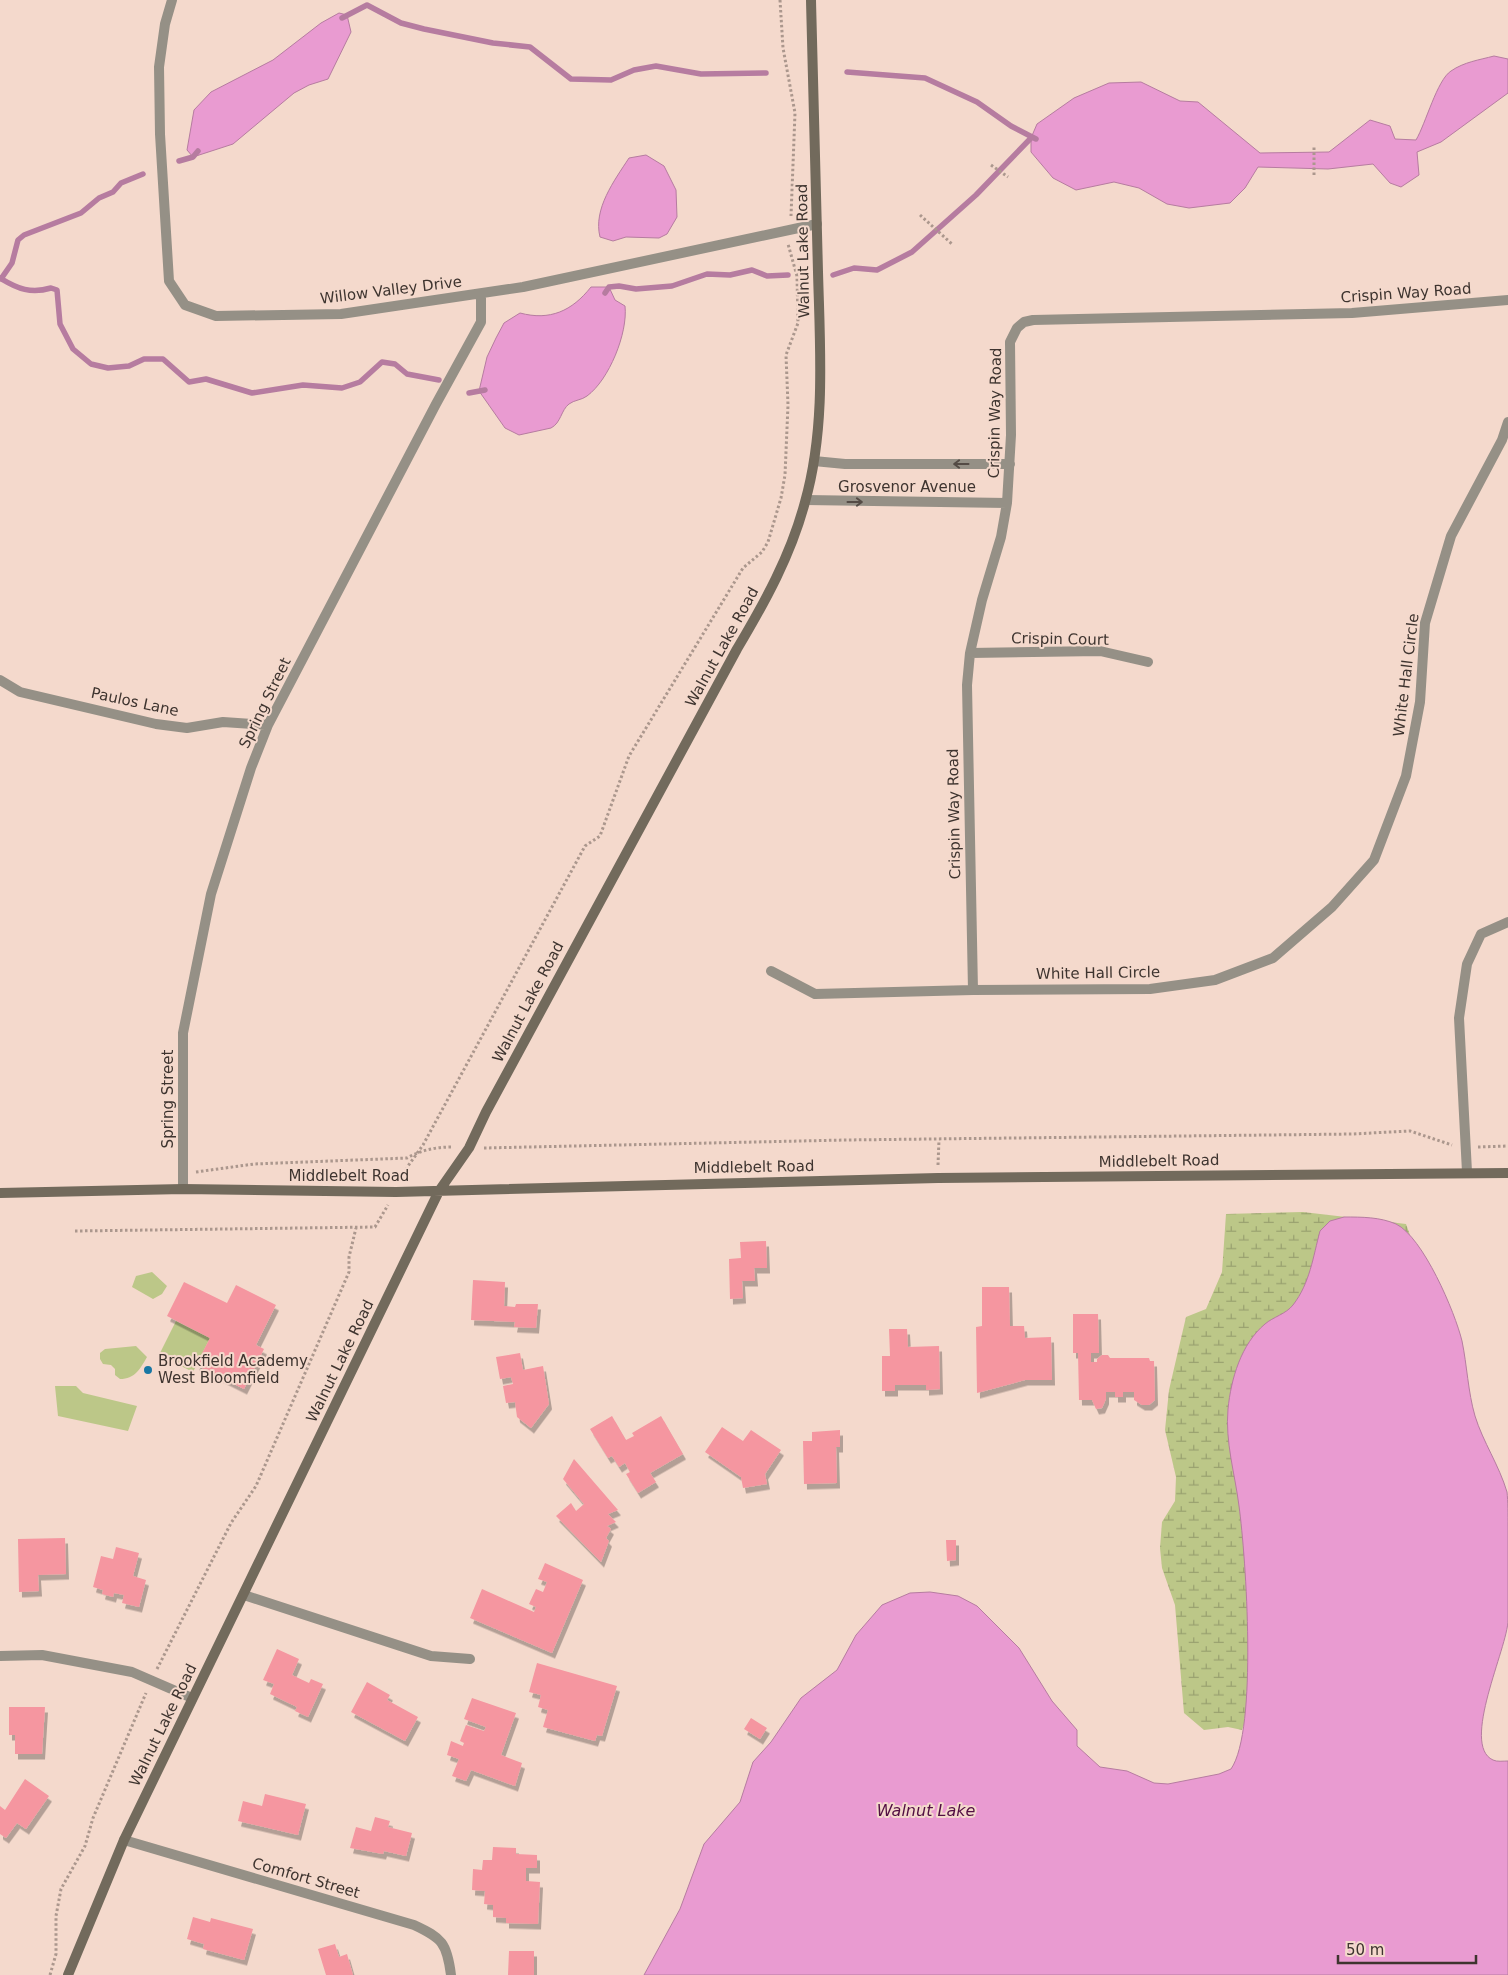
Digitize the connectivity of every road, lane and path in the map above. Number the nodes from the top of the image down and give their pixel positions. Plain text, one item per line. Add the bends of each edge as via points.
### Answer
1 (172, 0) edge
2 (780, 0) edge
3 (811, 0) edge
4 (1314, 147) dead end
5 (991, 165) dead end
6 (1314, 175) dead end
7 (1008, 177) dead end
8 (920, 215) dead end
9 (817, 224) junction
10 (789, 230) junction
11 (952, 244) dead end
12 (481, 294) junction
13 (1508, 300) edge
14 (1508, 422) edge
15 (814, 461) junction
16 (1010, 464) junction
17 (806, 500) junction
18 (1007, 503) junction
19 (970, 653) junction
20 (1148, 662) dead end
21 (0, 680) edge
22 (268, 725) junction
23 (1508, 922) edge
24 (771, 971) dead end
25 (973, 990) junction
26 (939, 1140) junction
27 (1508, 1146) edge
28 (1466, 1147) junction
29 (469, 1148) junction
30 (417, 1152) junction
31 (1467, 1172) junction
32 (1508, 1173) edge
33 (183, 1174) junction
34 (938, 1178) junction
35 (183, 1190) junction
36 (439, 1191) junction
37 (396, 1192) junction
38 (0, 1193) edge
39 (356, 1228) junction
40 (75, 1231) dead end
41 (244, 1595) junction
42 (0, 1656) edge
43 (470, 1659) dead end
44 (152, 1680) junction
45 (192, 1698) junction
46 (124, 1840) junction
47 (50, 1975) edge
48 (68, 1975) edge
49 (451, 1975) edge

1 - 12 street, Willow Valley Drive via 159,67 161,144 169,281 185,305 216,316 342,314
2 - 10 path via 783,48 795,113
3 - 9 street, Walnut Lake Road
4 - 6 path
5 - 7 path
8 - 11 path
9 - 10 street, Willow Valley Drive
9 - 15 street, Walnut Lake Road via 819,400
10 - 12 street, Willow Valley Drive
10 - 30 path via 787,246 797,276 798,323 786,355 785,475 768,542 762,552 743,568 629,756 600,836 585,846
12 - 22 street, Spring Street via 482,322
13 - 16 street, Crispin Way Road via 1352,313 1024,322 1010,342
14 - 25 street, White Hall Circle via 1502,440 1451,536 1425,622 1420,702 1406,776 1374,860 1332,907 1273,958 1215,980 1150,989
16 -> 15 street, Grosvenor Avenue via 845,464
15 - 17 street, Walnut Lake Road
16 - 18 street, Crispin Way Road
17 -> 18 street, Grosvenor Avenue
17 - 29 street, Walnut Lake Road via 786,560 757,616
18 - 19 street, Crispin Way Road
19 - 20 street, Crispin Court via 1100,651
19 - 25 street, Crispin Way Road via 967,686
21 - 22 street, Paulos Lane via 20,692 156,724 186,728 222,722
22 - 33 street, Spring Street via 211,894 183,1033
23 - 28 street via 1481,934 1467,964 1459,1018
24 - 25 street, White Hall Circle via 815,994
26 - 28 path via 1352,1134 1410,1130
26 - 29 path
26 - 34 path
27 - 28 path
28 - 31 street
29 - 30 path via 440,1147
29 - 36 street, Walnut Lake Road
30 - 33 path via 407,1158 254,1164
30 - 37 path
31 - 32 street, Middlebelt Road
31 - 34 street, Middlebelt Road
33 - 35 street, Spring Street
34 - 36 street, Middlebelt Road
35 - 37 street, Middlebelt Road
35 - 38 street, Middlebelt Road
36 - 37 street, Middlebelt Road
36 - 41 street, Walnut Lake Road
37 - 39 path via 375,1227
39 - 40 path
39 - 44 path via 349,1272 256,1486 231,1523
41 - 43 street via 431,1656
41 - 45 street, Walnut Lake Road
42 - 44 street via 42,1655 132,1672
44 - 45 street
44 - 47 path via 85,1846 59,1896 56,1916 58,1943
45 - 46 street, Walnut Lake Road
46 - 48 street, Walnut Lake Road
46 - 49 street, Comfort Street via 414,1925 438,1936 449,1956

